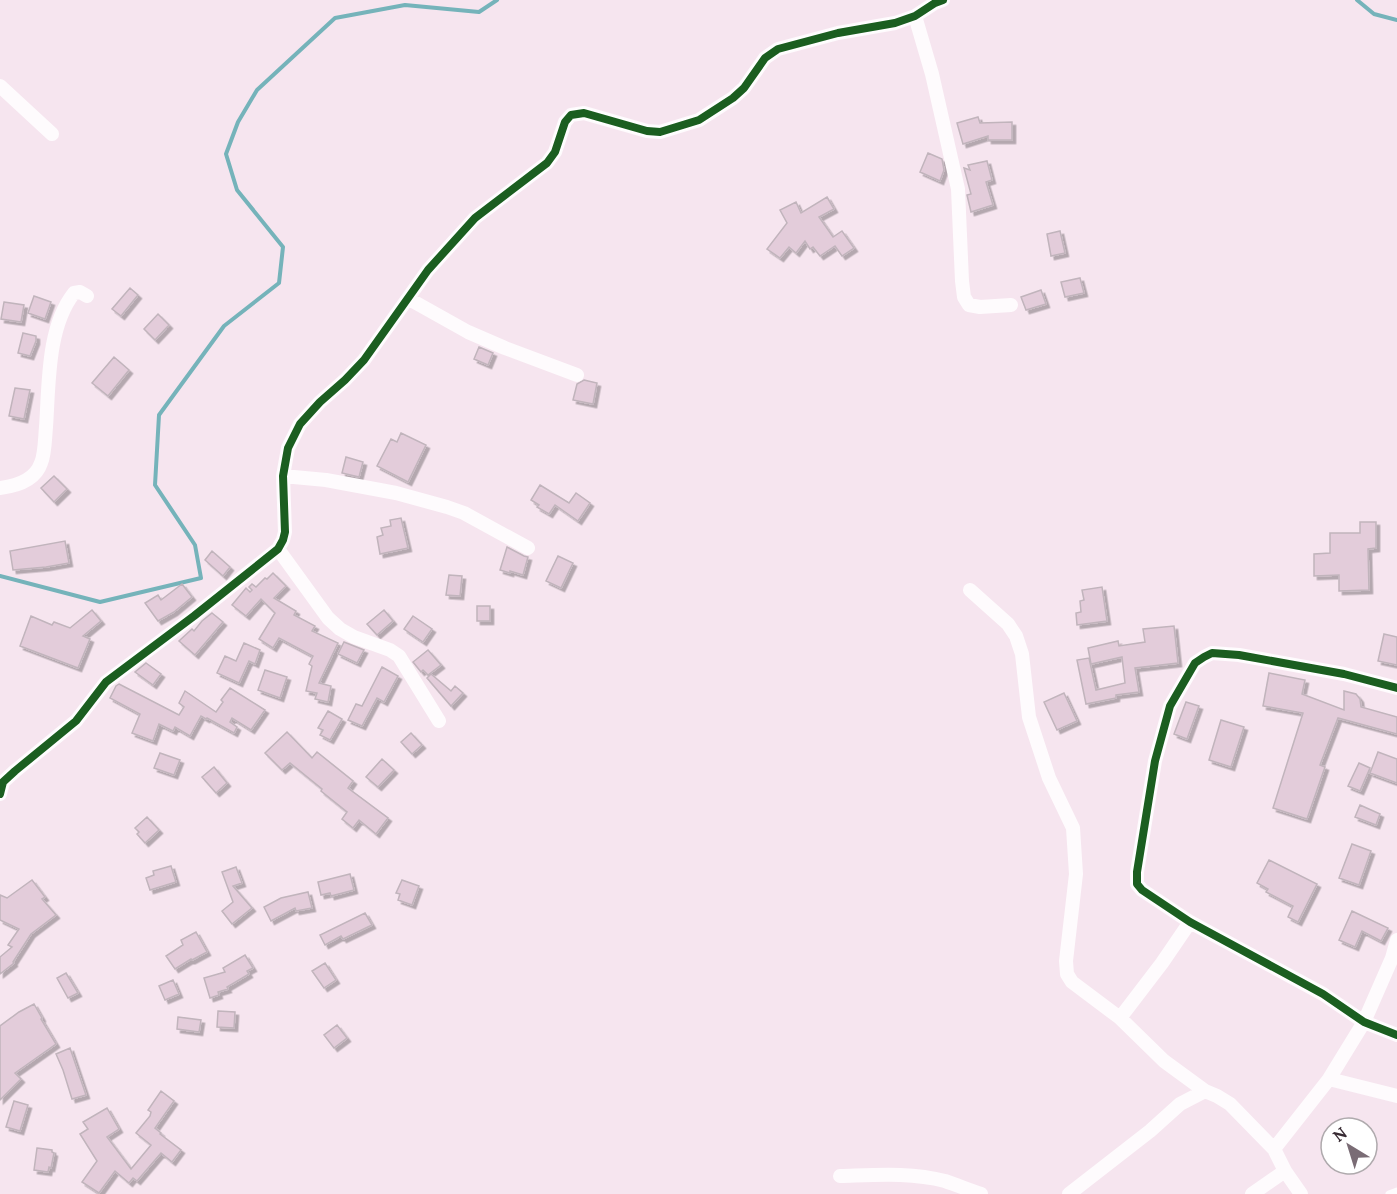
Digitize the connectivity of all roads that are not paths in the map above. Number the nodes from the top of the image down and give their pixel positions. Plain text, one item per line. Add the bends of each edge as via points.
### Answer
1 (943, 0) edge
2 (915, 16) junction
3 (0, 86) edge
4 (51, 134) dead end
5 (87, 296) dead end
6 (409, 299) junction
7 (1011, 305) dead end
8 (577, 375) dead end
9 (283, 476) junction
10 (0, 488) edge
11 (528, 548) dead end
12 (278, 549) junction
13 (970, 590) dead end
14 (1397, 688) edge
15 (439, 721) dead end
16 (0, 794) edge
17 (1190, 922) junction
18 (1397, 940) edge
19 (1120, 1018) junction
20 (1364, 1022) junction
21 (1397, 1035) edge
22 (1329, 1079) junction
23 (1205, 1091) junction
24 (1397, 1096) edge
25 (1274, 1149) junction
26 (1285, 1171) junction
27 (840, 1176) dead end
28 (1397, 1191) edge
29 (981, 1194) edge
30 (1069, 1194) edge
31 (1252, 1194) edge
32 (1301, 1194) edge
33 (1389, 1194) edge

1 - 2 street
2 - 6 street via 778,49 765,58 733,98 699,120 660,132 584,113 571,115 547,163 475,218 428,270
2 - 7 street via 958,189 964,297 969,305 980,307
3 - 4 street
5 - 10 street via 74,293 68,300 53,339 41,464 20,484
6 - 8 street via 468,332
6 - 9 street via 364,360 300,424 288,448
9 - 11 street via 396,493 447,507
9 - 12 street via 285,532
12 - 15 street via 340,629 399,656
12 - 16 street via 106,682 76,722 3,782
13 - 19 street via 1016,636 1022,654 1029,717 1049,778 1073,828 1076,874 1067,974
14 - 17 street via 1239,655 1212,653 1195,663 1170,706 1155,761 1137,872 1137,884 1142,890
17 - 19 street
17 - 20 street via 1323,994
18 - 20 street
19 - 23 street via 1164,1061
20 - 21 street
20 - 22 street
22 - 24 street
22 - 25 street
23 - 25 street via 1230,1104
23 - 30 street via 1180,1104
25 - 26 street
26 - 31 street
26 - 32 street
27 - 29 street via 920,1177
28 - 33 lane

